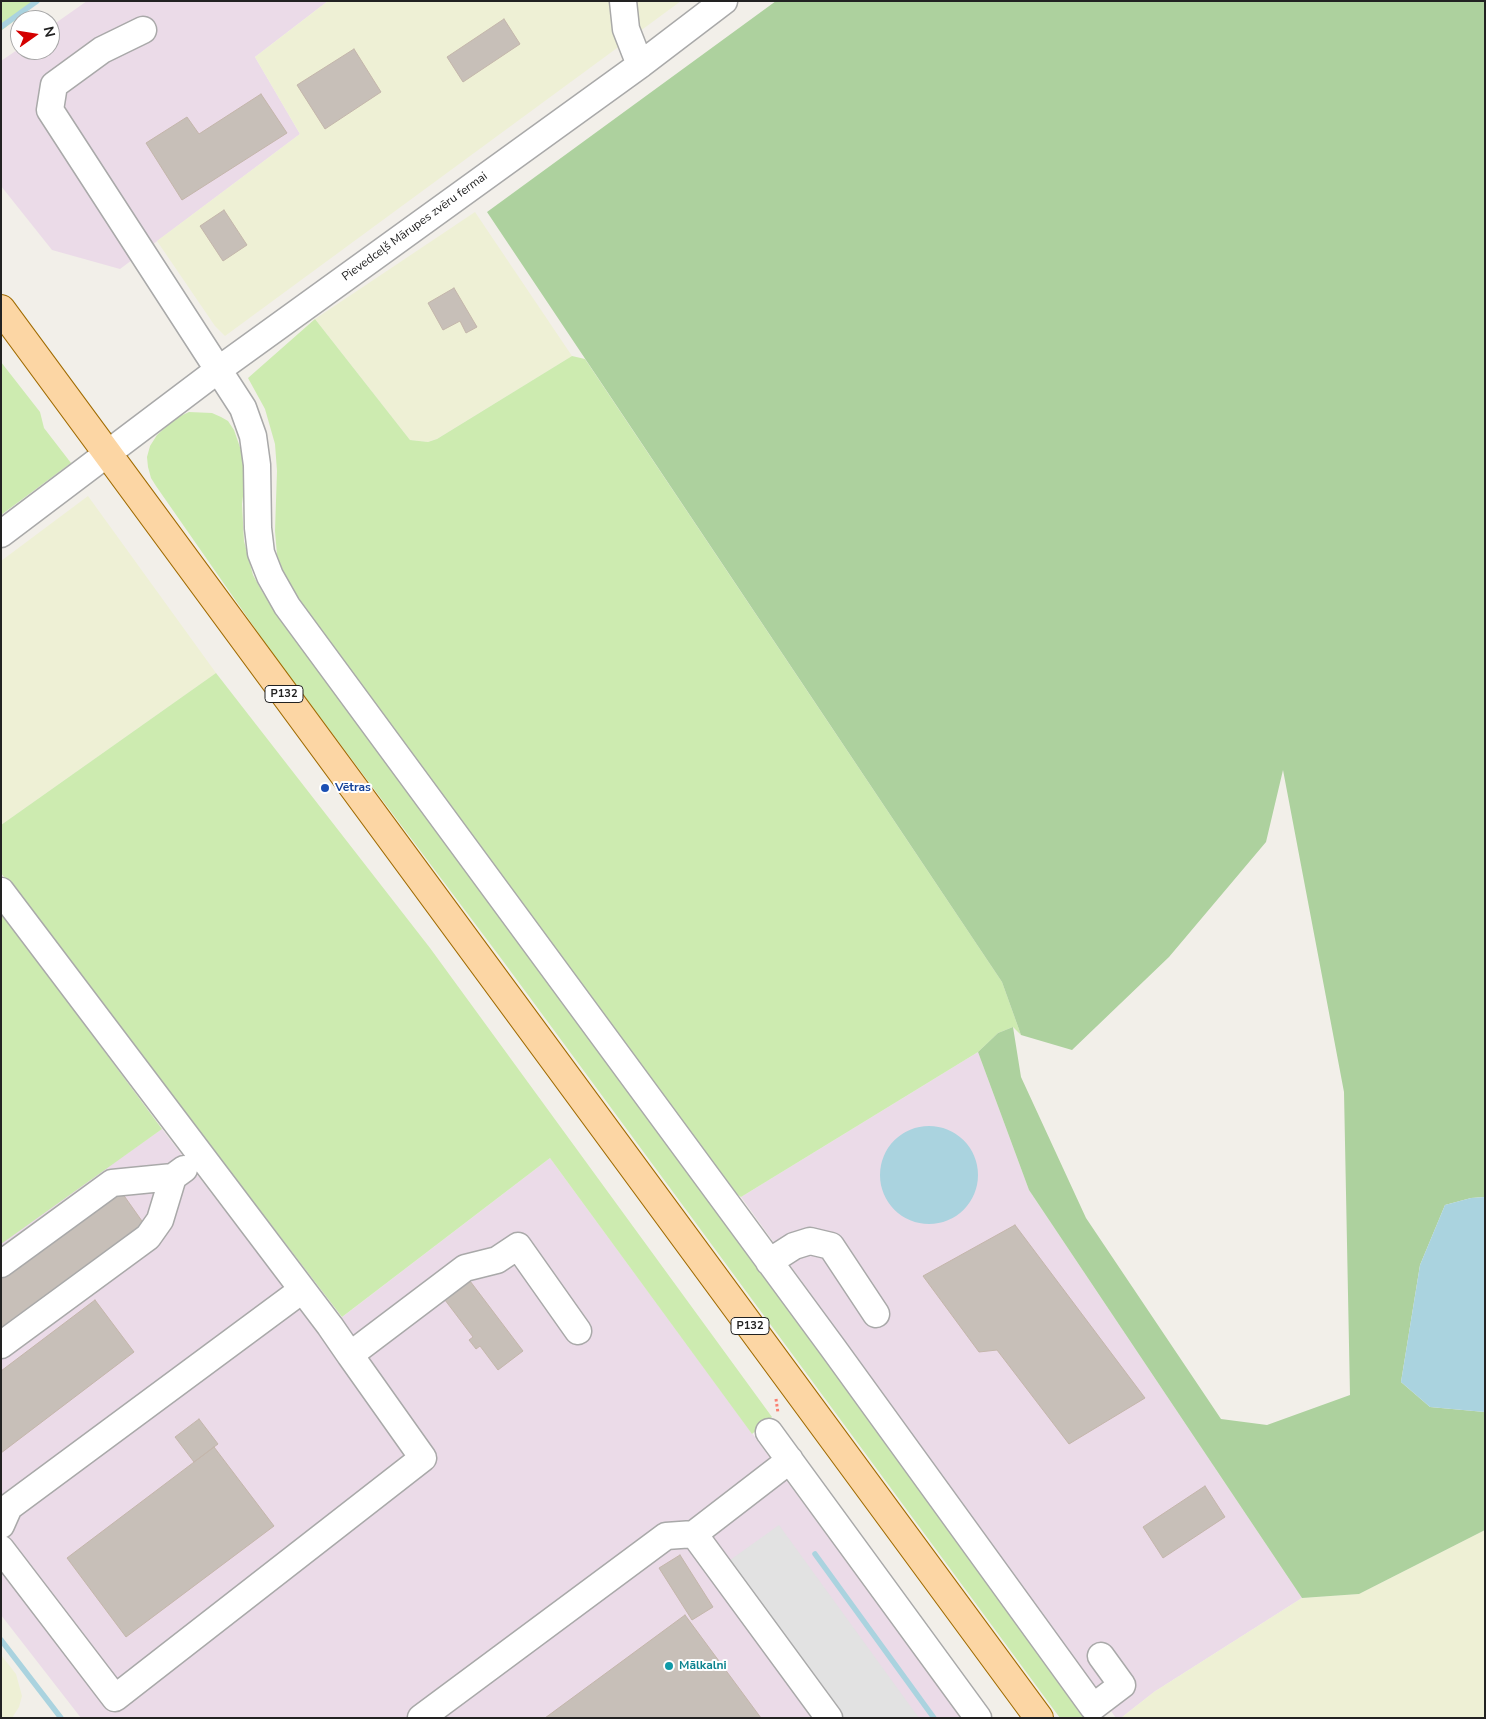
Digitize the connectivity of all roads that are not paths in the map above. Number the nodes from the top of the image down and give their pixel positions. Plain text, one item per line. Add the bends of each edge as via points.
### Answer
1 (623, 1) edge
2 (724, 1) edge
3 (143, 30) dead end
4 (640, 65) junction
5 (1, 309) edge
6 (218, 370) junction
7 (108, 454) junction
8 (1, 534) edge
9 (1, 891) edge
10 (202, 1157) junction
11 (172, 1177) junction
12 (770, 1262) junction
13 (1, 1264) edge
14 (302, 1290) junction
15 (876, 1314) dead end
16 (578, 1331) dead end
17 (1, 1345) edge
18 (350, 1355) junction
19 (769, 1432) dead end
20 (790, 1460) junction
21 (1, 1525) edge
22 (694, 1534) junction
23 (1, 1549) edge
24 (1101, 1656) dead end
25 (421, 1718) edge
26 (829, 1718) edge
27 (978, 1718) edge
28 (1039, 1718) edge

1 - 4 street via 626,29
2 - 4 street, Pievedceļš Mārupes zvēru fermai
3 - 6 street via 102,50 54,85 50,110
4 - 6 street, Pievedceļš Mārupes zvēru fermai
5 - 7 main road, P132
6 - 7 street, Pievedceļš Mārupes zvēru fermai
6 - 12 street via 243,408 252,436 257,465 261,553 287,606
7 - 8 street, Pievedceļš Mārupes zvēru fermai
7 - 28 main road, P132
9 - 10 street
10 - 11 street
10 - 14 street
11 - 13 street via 112,1183
11 - 17 street via 160,1220 148,1237
12 - 15 street via 794,1246 810,1241 831,1246
12 - 24 street via 1093,1707 1122,1685
14 - 18 street
14 - 21 street via 9,1507
16 - 18 street via 518,1246 497,1260 465,1268
18 - 23 street via 423,1458 115,1698
19 - 20 street
20 - 22 street
20 - 27 street
22 - 25 street via 666,1536
22 - 26 street

